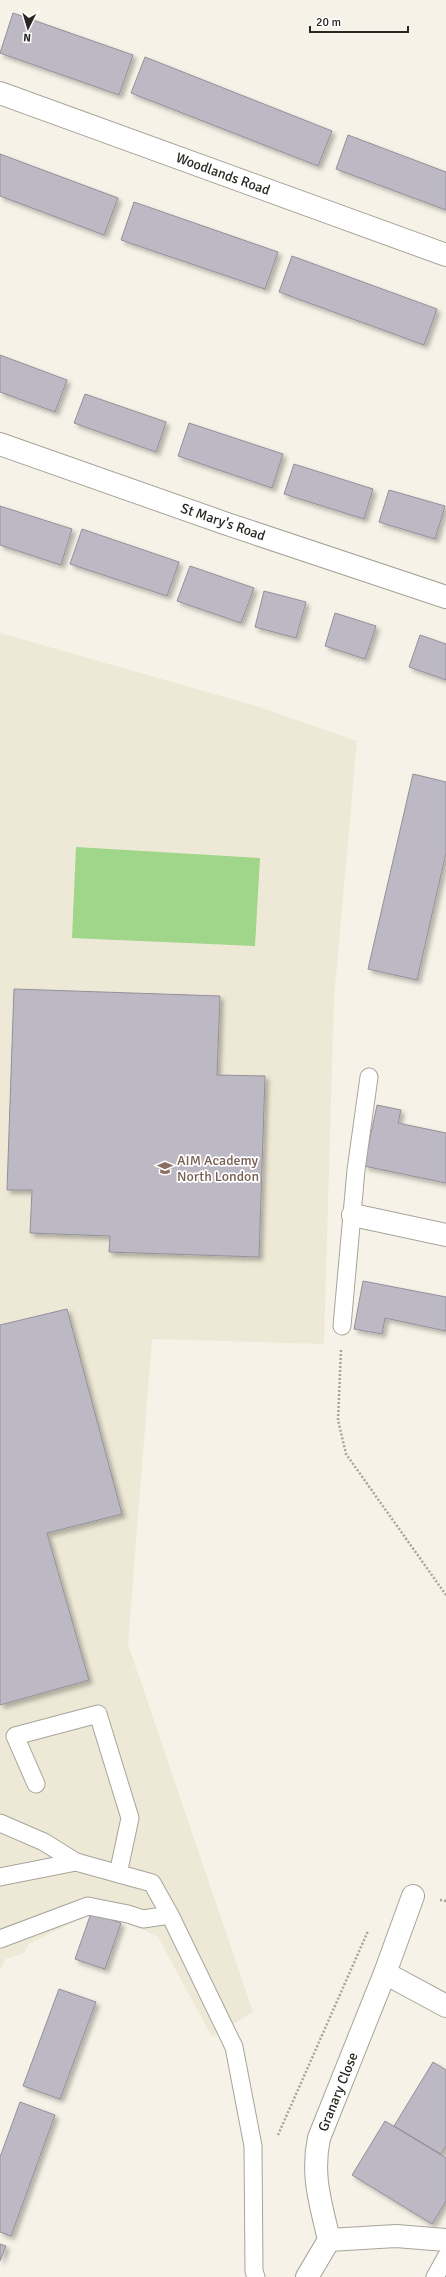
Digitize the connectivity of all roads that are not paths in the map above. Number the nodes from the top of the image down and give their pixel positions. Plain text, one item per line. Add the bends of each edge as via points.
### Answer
1 (0, 93) edge
2 (446, 255) edge
3 (0, 444) edge
4 (446, 596) edge
5 (369, 1076) dead end
6 (353, 1215) junction
7 (446, 1235) edge
8 (342, 1326) road end
9 (36, 1784) dead end
10 (0, 1823) edge
11 (76, 1862) junction
12 (118, 1874) junction
13 (0, 1877) edge
14 (413, 1896) dead end
15 (170, 1915) junction
16 (0, 1939) edge
17 (386, 1973) junction
18 (446, 2006) edge
19 (329, 2240) junction
20 (446, 2240) edge
21 (446, 2257) edge
22 (256, 2277) edge
23 (307, 2277) edge
24 (435, 2277) edge

1 - 2 street, Woodlands Road
3 - 4 street, St Mary's Road via 227,524
5 - 6 lane via 356,1170
6 - 7 street
6 - 8 lane
9 - 12 lane via 15,1736 98,1714 130,1818
10 - 11 lane via 44,1842
11 - 12 lane
11 - 13 lane
12 - 15 lane via 152,1883
14 - 17 street, Granary Close
15 - 16 lane via 143,1919 88,1906
15 - 22 lane via 234,2048 253,2146
17 - 18 street
17 - 19 street, Granary Close via 319,2138 315,2158 315,2181
19 - 20 street via 396,2236
19 - 23 street
21 - 24 lane

